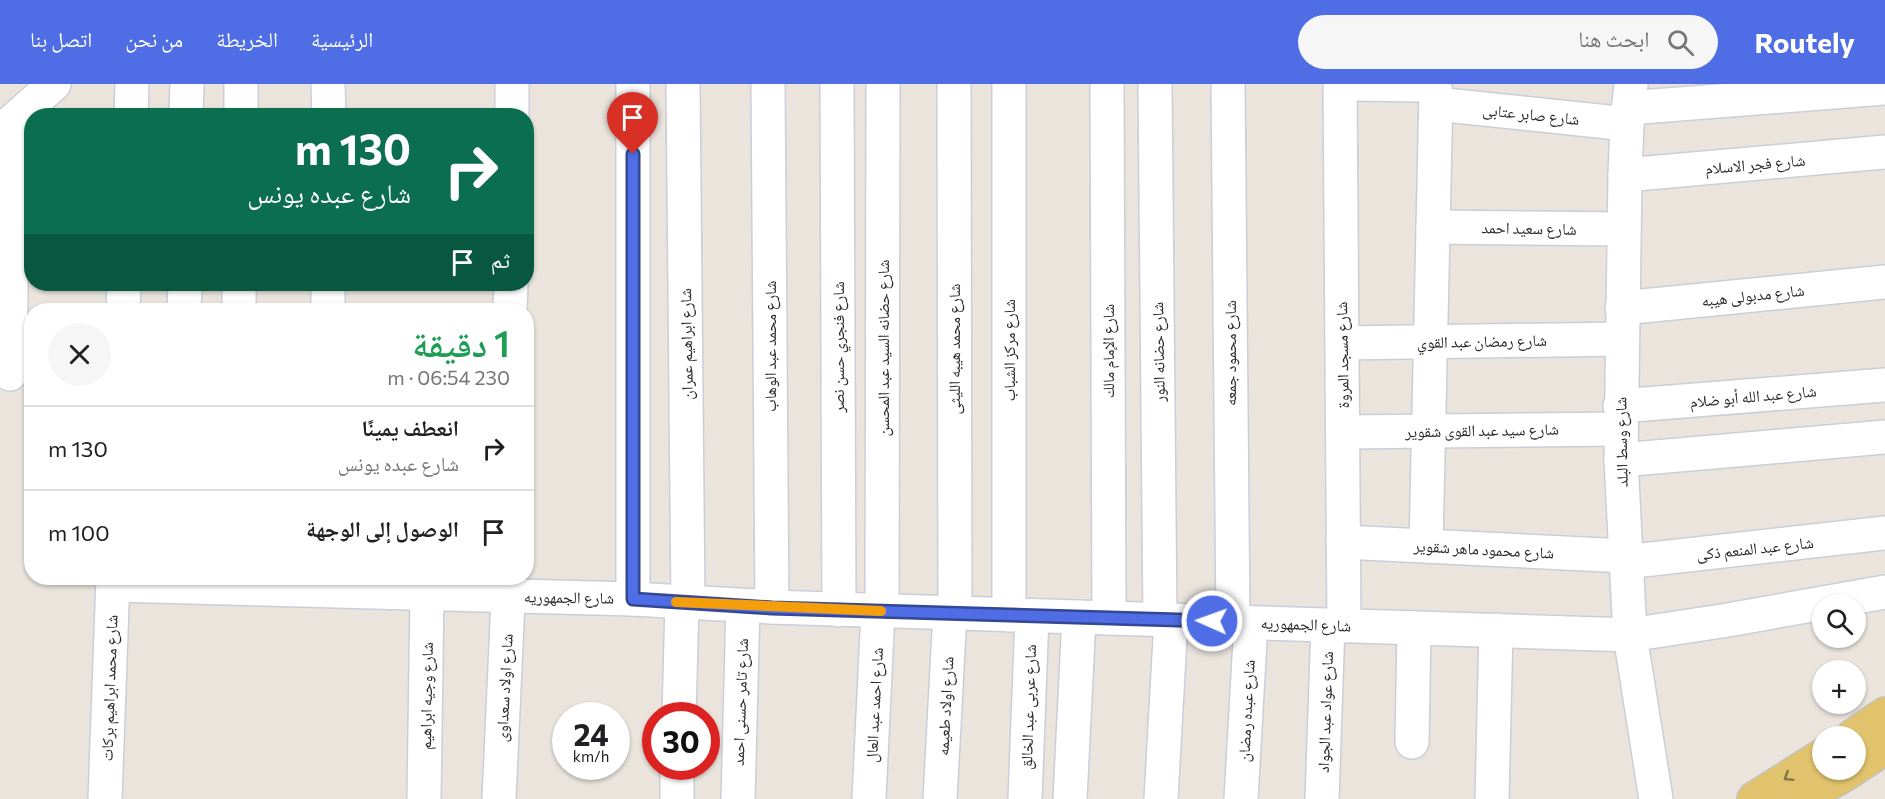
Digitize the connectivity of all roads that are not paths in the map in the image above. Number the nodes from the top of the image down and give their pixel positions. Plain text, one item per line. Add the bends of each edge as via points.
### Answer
1 (54, 84) edge
2 (132, 84) edge
3 (187, 84) edge
4 (241, 84) edge
5 (328, 84) edge
6 (512, 84) edge
7 (633, 84) edge
8 (683, 84) edge
9 (768, 84) edge
10 (837, 84) edge
11 (883, 84) edge
12 (954, 84) edge
13 (1009, 84) edge
14 (1107, 84) edge
15 (1155, 84) edge
16 (1228, 84) edge
17 (1340, 84) edge
18 (1352, 84) edge
19 (1885, 88) edge
20 (1436, 104) junction
21 (1629, 105) edge
22 (28, 108) edge
23 (131, 108) edge
24 (186, 108) edge
25 (241, 108) edge
26 (328, 108) edge
27 (512, 108) edge
28 (24, 111) edge
29 (7, 127) edge
30 (1885, 152) edge
31 (1625, 175) junction
32 (1433, 227) junction
33 (1624, 229) junction
34 (1885, 282) edge
35 (1622, 323) junction
36 (1431, 342) junction
37 (1342, 343) junction
38 (10, 374) dead end
39 (1885, 385) edge
40 (1428, 431) junction
41 (1343, 432) junction
42 (1620, 432) junction
43 (1885, 437) edge
44 (1885, 533) edge
45 (1343, 542) junction
46 (1426, 546) junction
47 (1625, 559) junction
48 (113, 585) edge
49 (336, 585) edge
50 (509, 587) edge
51 (1885, 592) edge
52 (427, 593) junction
53 (633, 599) junction
54 (685, 603) junction
55 (757, 607) junction
56 (839, 610) junction
57 (880, 611) junction
58 (952, 613) junction
59 (1021, 615) junction
60 (1094, 618) junction
61 (1165, 620) junction
62 (1242, 622) junction
63 (1336, 625) junction
64 (1414, 628) junction
65 (1496, 630) junction
66 (1630, 635) junction
67 (680, 702) edge
68 (1885, 714) edge
69 (1866, 727) edge
70 (1412, 742) dead end
71 (1885, 748) edge
72 (1866, 760) edge
73 (1812, 762) edge
74 (677, 780) edge
75 (1835, 780) edge
76 (105, 799) edge
77 (424, 799) edge
78 (499, 799) edge
79 (676, 799) edge
80 (738, 799) edge
81 (869, 799) edge
82 (940, 799) edge
83 (1024, 799) edge
84 (1070, 799) edge
85 (1161, 799) edge
86 (1241, 799) edge
87 (1322, 799) edge
88 (1492, 799) edge
89 (1656, 799) edge
90 (1754, 799) edge
91 (1803, 799) edge

1 - 22 street
2 - 23 street
3 - 24 street
4 - 25 street
5 - 26 street
6 - 27 street
7 - 53 street
8 - 54 street, شارع ابراهيم عمران
9 - 55 street, شارع محمد عبد الوهاب
10 - 56 street, شارع فنجري حسن نصر
11 - 57 street, شارع حضانه السيد عبد المحسن
12 - 58 street, شارع محمد هيبه الليثى
13 - 59 street, شارع مركز الشباب
14 - 60 street, شارع الإمام مالك
15 - 61 street, شارع حضانه النور
16 - 62 street, شارع محمود جمعه
17 - 37 street, شارع مسجد المروة
18 - 20 street via 1431,86 1436,92
19 - 21 street, شارع صابر عتابى
20 - 21 street, شارع صابر عتابى
20 - 32 street
21 - 31 street, شارع وسط البلد
28 - 29 street
29 - 38 street
30 - 31 street, شارع فجر الاسلام
31 - 33 street, شارع وسط البلد
32 - 33 street, شارع سعيد احمد
32 - 36 street
33 - 35 street, شارع وسط البلد
34 - 35 street, شارع مدبولى هيبه
35 - 36 street, شارع رمضان عبد القوي
35 - 42 street, شارع وسط البلد
36 - 37 street, شارع رمضان عبد القوي
36 - 40 street
37 - 41 street, شارع مسجد المروة
39 - 42 street, شارع عبد الله أبو ضلام
40 - 41 street, شارع سيد عبد القوى شقوير
40 - 42 street, شارع سيد عبد القوى شقوير
40 - 46 street
41 - 45 street, شارع مسجد المروة
42 - 43 street
42 - 47 street, شارع وسط البلد
44 - 47 street, شارع عبد المنعم ذكى
45 - 46 street, شارع محمود ماهر شقوير
45 - 63 street, شارع مسجد المروة
46 - 47 street, شارع محمود ماهر شقوير
47 - 66 street, شارع وسط البلد
48 - 76 street, شارع محمد ابراهيم بركات
49 - 52 street, شارع الجمهوريه
50 - 52 street, شارع الجمهوريه
50 - 53 street, شارع الجمهوريه
50 - 78 street, شارع اولاد سعداوى
51 - 66 street, شارع الجمهوريه
52 - 77 street, شارع وجيه ابراهيم
53 - 54 street, شارع الجمهوريه
54 - 55 street, شارع الجمهوريه
54 - 67 street, شارع ابراهيم عمران
55 - 56 street, شارع الجمهوريه
55 - 80 street, شارع تامر حسنى احمد
56 - 57 street, شارع الجمهوريه
57 - 58 street, شارع الجمهوريه
57 - 81 street, شارع احمد عبد العال
58 - 59 street, شارع الجمهوريه
58 - 82 street, شارع اولاد طعيمه
59 - 60 street, شارع الجمهوريه
59 - 83 street, شارع عربى عبد الخالق
60 - 61 street, شارع الجمهوريه
60 - 84 street, شارع الإمام مالك
61 - 62 street, شارع الجمهوريه
61 - 85 street, شارع حضانه النور
62 - 63 street, شارع الجمهوريه
62 - 86 street, شارع عبده رمضان
63 - 64 street, شارع الجمهوريه
63 - 87 street, شارع عواد عبد الجواد
64 - 65 street, شارع الجمهوريه
64 - 70 street
65 - 66 street, شارع الجمهوريه
65 - 88 street
66 - 89 street, شارع وسط البلد
68 - 69 main road
71 - 72 main road
73 -> 90 main road
74 - 79 street
75 - 91 main road

